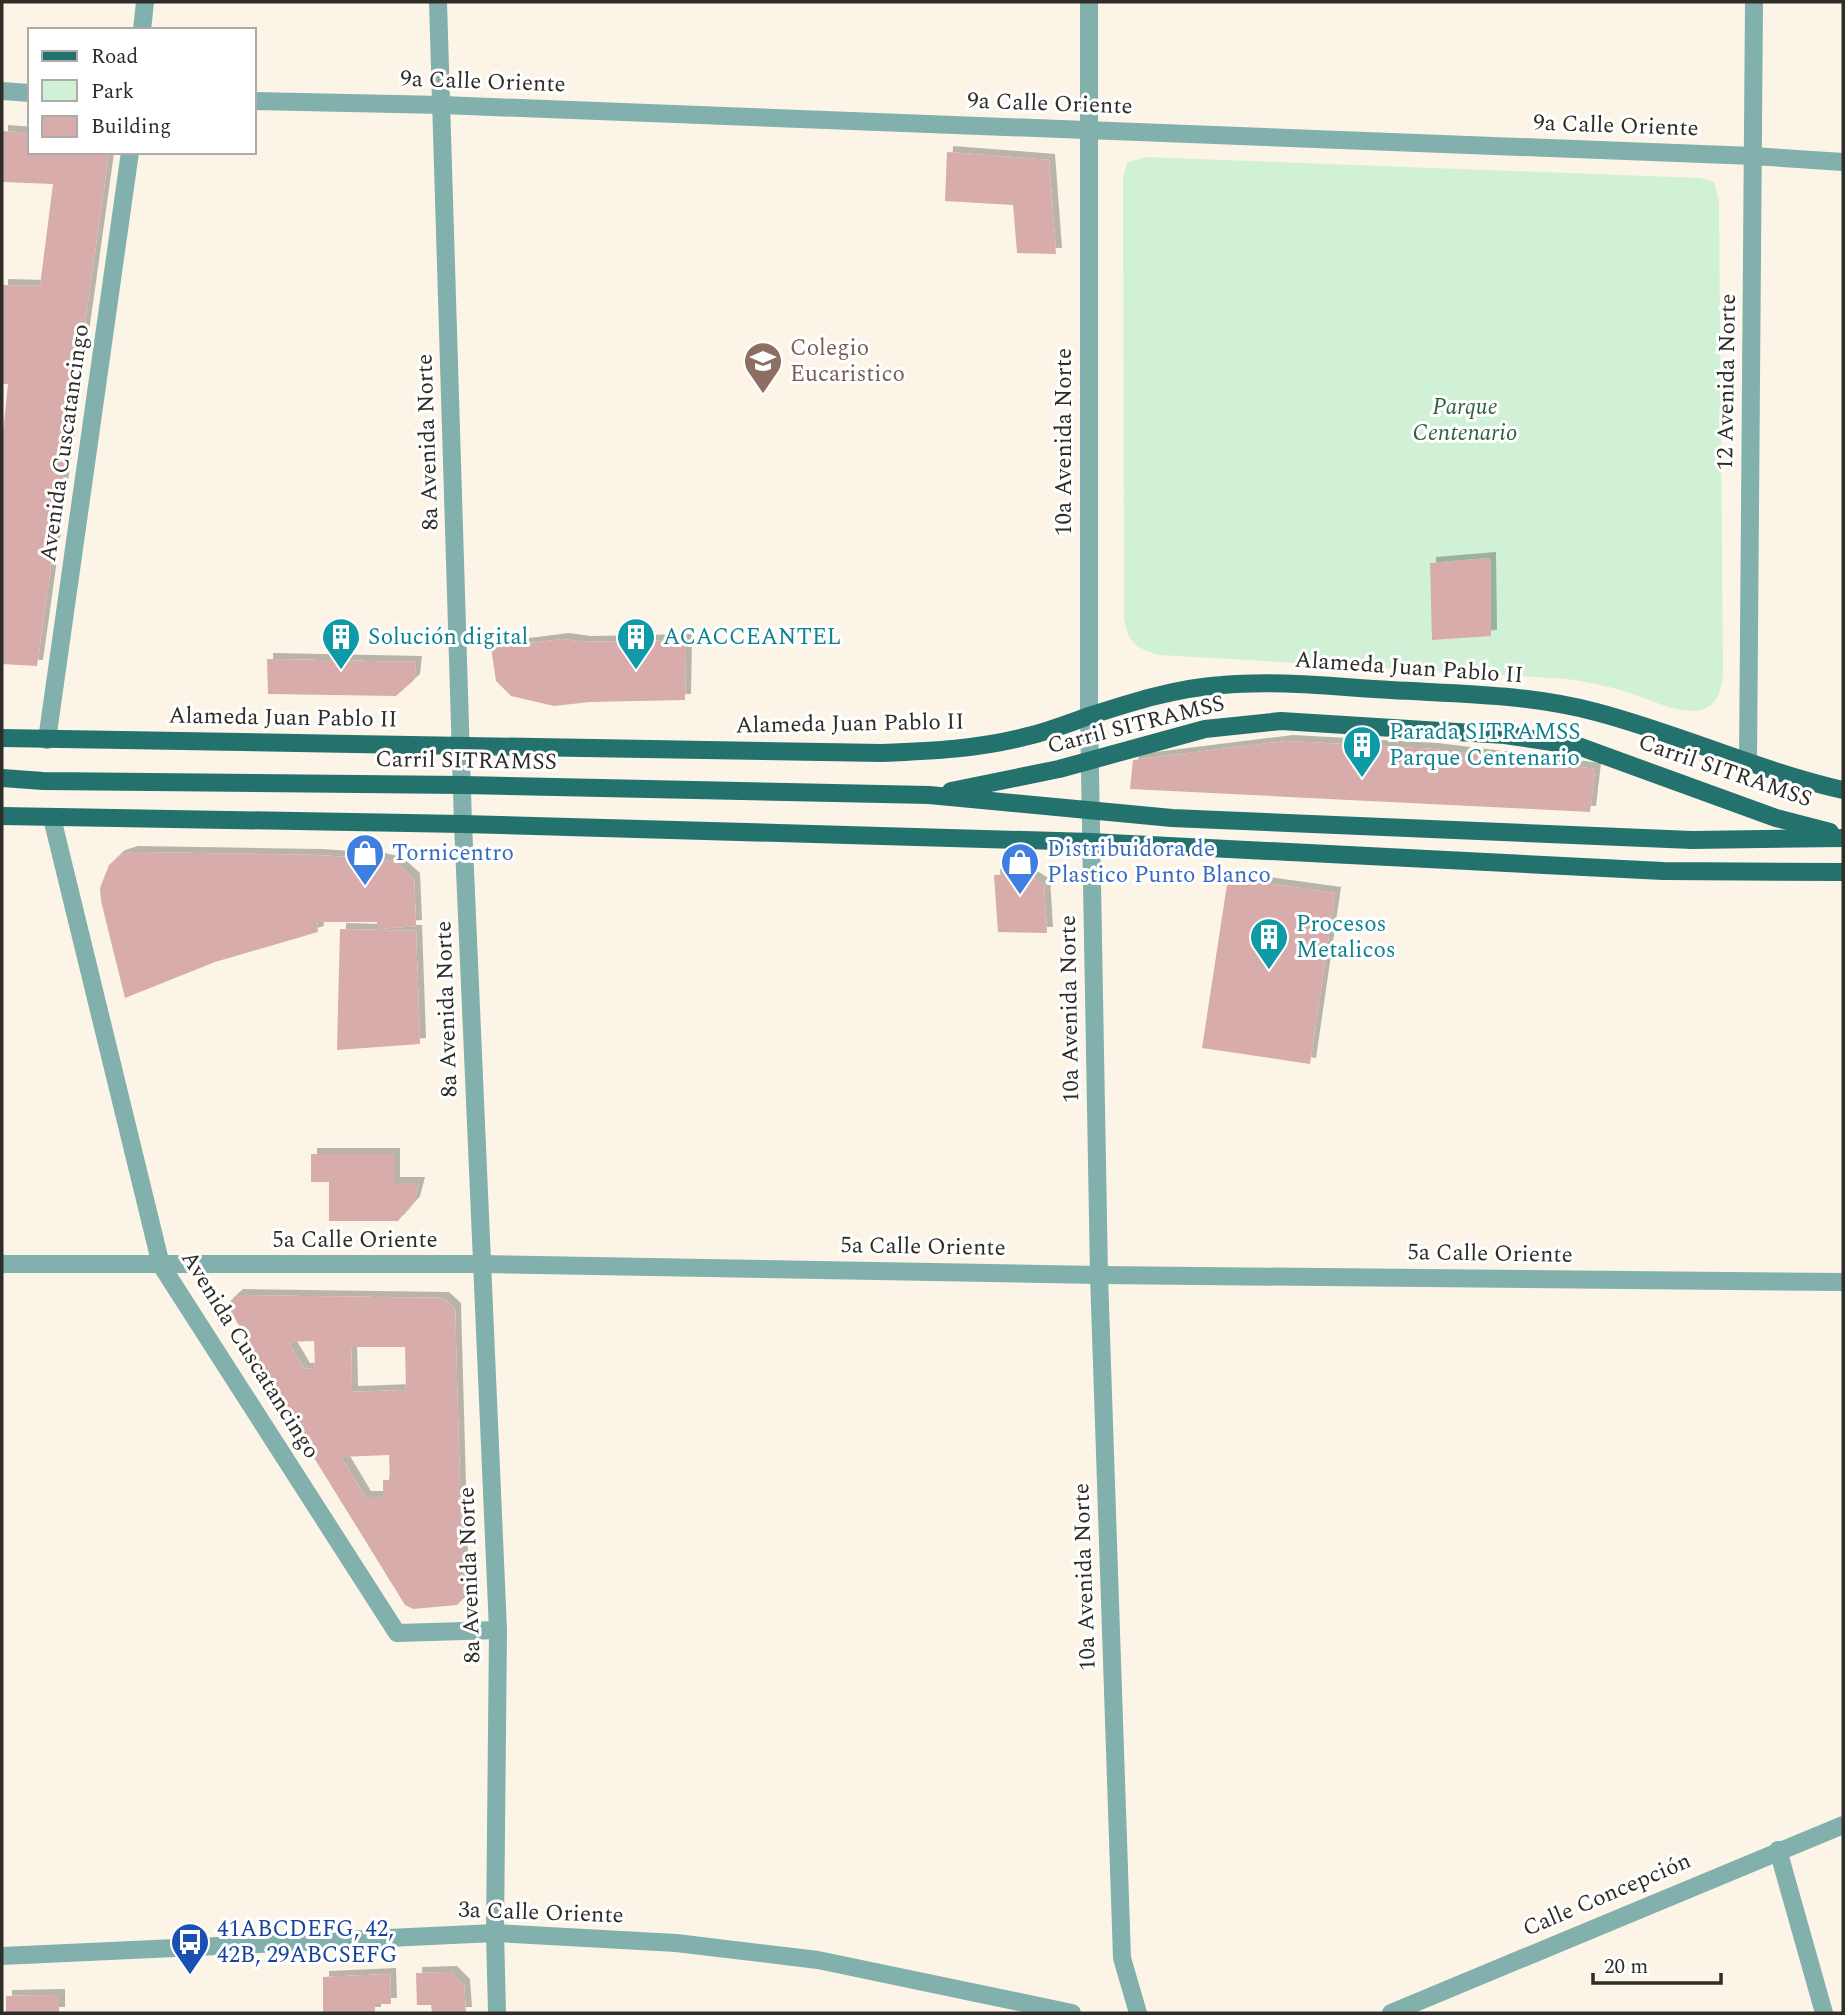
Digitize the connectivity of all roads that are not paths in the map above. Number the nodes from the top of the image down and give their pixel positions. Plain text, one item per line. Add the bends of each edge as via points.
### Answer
1 (145, 2) edge
2 (438, 2) edge
3 (1089, 2) edge
4 (1754, 2) edge
5 (142, 28) edge
6 (2, 91) edge
7 (28, 93) edge
8 (256, 101) edge
9 (442, 105) junction
10 (1089, 130) junction
11 (130, 154) edge
12 (1753, 156) junction
13 (1843, 162) edge
14 (1089, 716) junction
15 (2, 738) edge
16 (47, 740) junction
17 (462, 744) junction
18 (1090, 759) junction
19 (1748, 762) junction
20 (2, 778) edge
21 (463, 785) junction
22 (1843, 790) edge
23 (929, 795) junction
24 (1091, 808) junction
25 (2, 816) edge
26 (52, 818) junction
27 (463, 824) junction
28 (1843, 837) edge
29 (1091, 842) junction
30 (1843, 872) edge
31 (2, 1264) edge
32 (482, 1264) junction
33 (161, 1265) junction
34 (1099, 1275) junction
35 (1843, 1282) edge
36 (498, 1629) junction
37 (1843, 1825) edge
38 (1778, 1850) junction
39 (495, 1933) junction
40 (2, 1956) edge
41 (498, 2013) edge
42 (1072, 2013) edge
43 (1138, 2013) edge
44 (1391, 2013) edge
45 (1824, 2013) edge

1 - 5 street
2 - 9 street, 8a Avenida Norte
3 - 10 street, 10a Avenida Norte
4 - 12 street, 12 Avenida Norte
6 - 7 street
8 - 9 street, 9a Calle Oriente
9 - 10 street, 9a Calle Oriente
9 - 17 street, 8a Avenida Norte
10 - 12 street, 9a Calle Oriente
10 - 14 street, 10a Avenida Norte
11 - 16 street, Avenida Cuscatancingo
12 - 13 street, 9a Calle Oriente
12 - 19 street, 12 Avenida Norte
14 - 17 main road, Alameda Juan Pablo II via 983,747 931,751
14 - 18 street, 10a Avenida Norte
14 - 19 main road, Alameda Juan Pablo II via 1177,690 1223,684 1512,697 1627,720
15 - 16 main road, Alameda Juan Pablo II
16 - 17 main road, Alameda Juan Pablo II
17 - 21 street, 8a Avenida Norte
18 - 23 main road, Carril SITRAMSS
18 - 24 street, 10a Avenida Norte
18 - 28 main road, Carril SITRAMSS via 1205,729 1281,721 1505,735 1578,746 1776,818
19 - 22 main road, Alameda Juan Pablo II
20 - 21 main road, Carril SITRAMSS
21 - 23 main road, Carril SITRAMSS
21 - 27 street, 8a Avenida Norte
23 - 24 main road, Carril SITRAMSS
24 - 28 main road, Carril SITRAMSS via 1172,818 1660,839
24 - 29 street, 10a Avenida Norte
25 - 26 main road
26 - 27 main road
26 - 33 street, Avenida Cuscatancingo
27 - 29 main road
27 - 32 street, 8a Avenida Norte
29 - 30 main road via 1663,871
29 - 34 street, 10a Avenida Norte
31 - 33 street, 5a Calle Oriente
32 - 33 street, 5a Calle Oriente
32 - 34 street, 5a Calle Oriente
32 - 36 street, 8a Avenida Norte
33 - 36 street, Avenida Cuscatancingo via 397,1633
34 - 35 street, 5a Calle Oriente
34 - 43 street, 10a Avenida Norte via 1122,1958
36 - 39 street, 8a Avenida Norte
37 - 38 street, Calle Concepción
38 - 44 street, Calle Concepción
38 - 45 street
39 - 40 street, 3a Calle Oriente
39 - 41 street, 8a Avenida Norte
39 - 42 street, 3a Calle Oriente via 676,1943 806,1958

